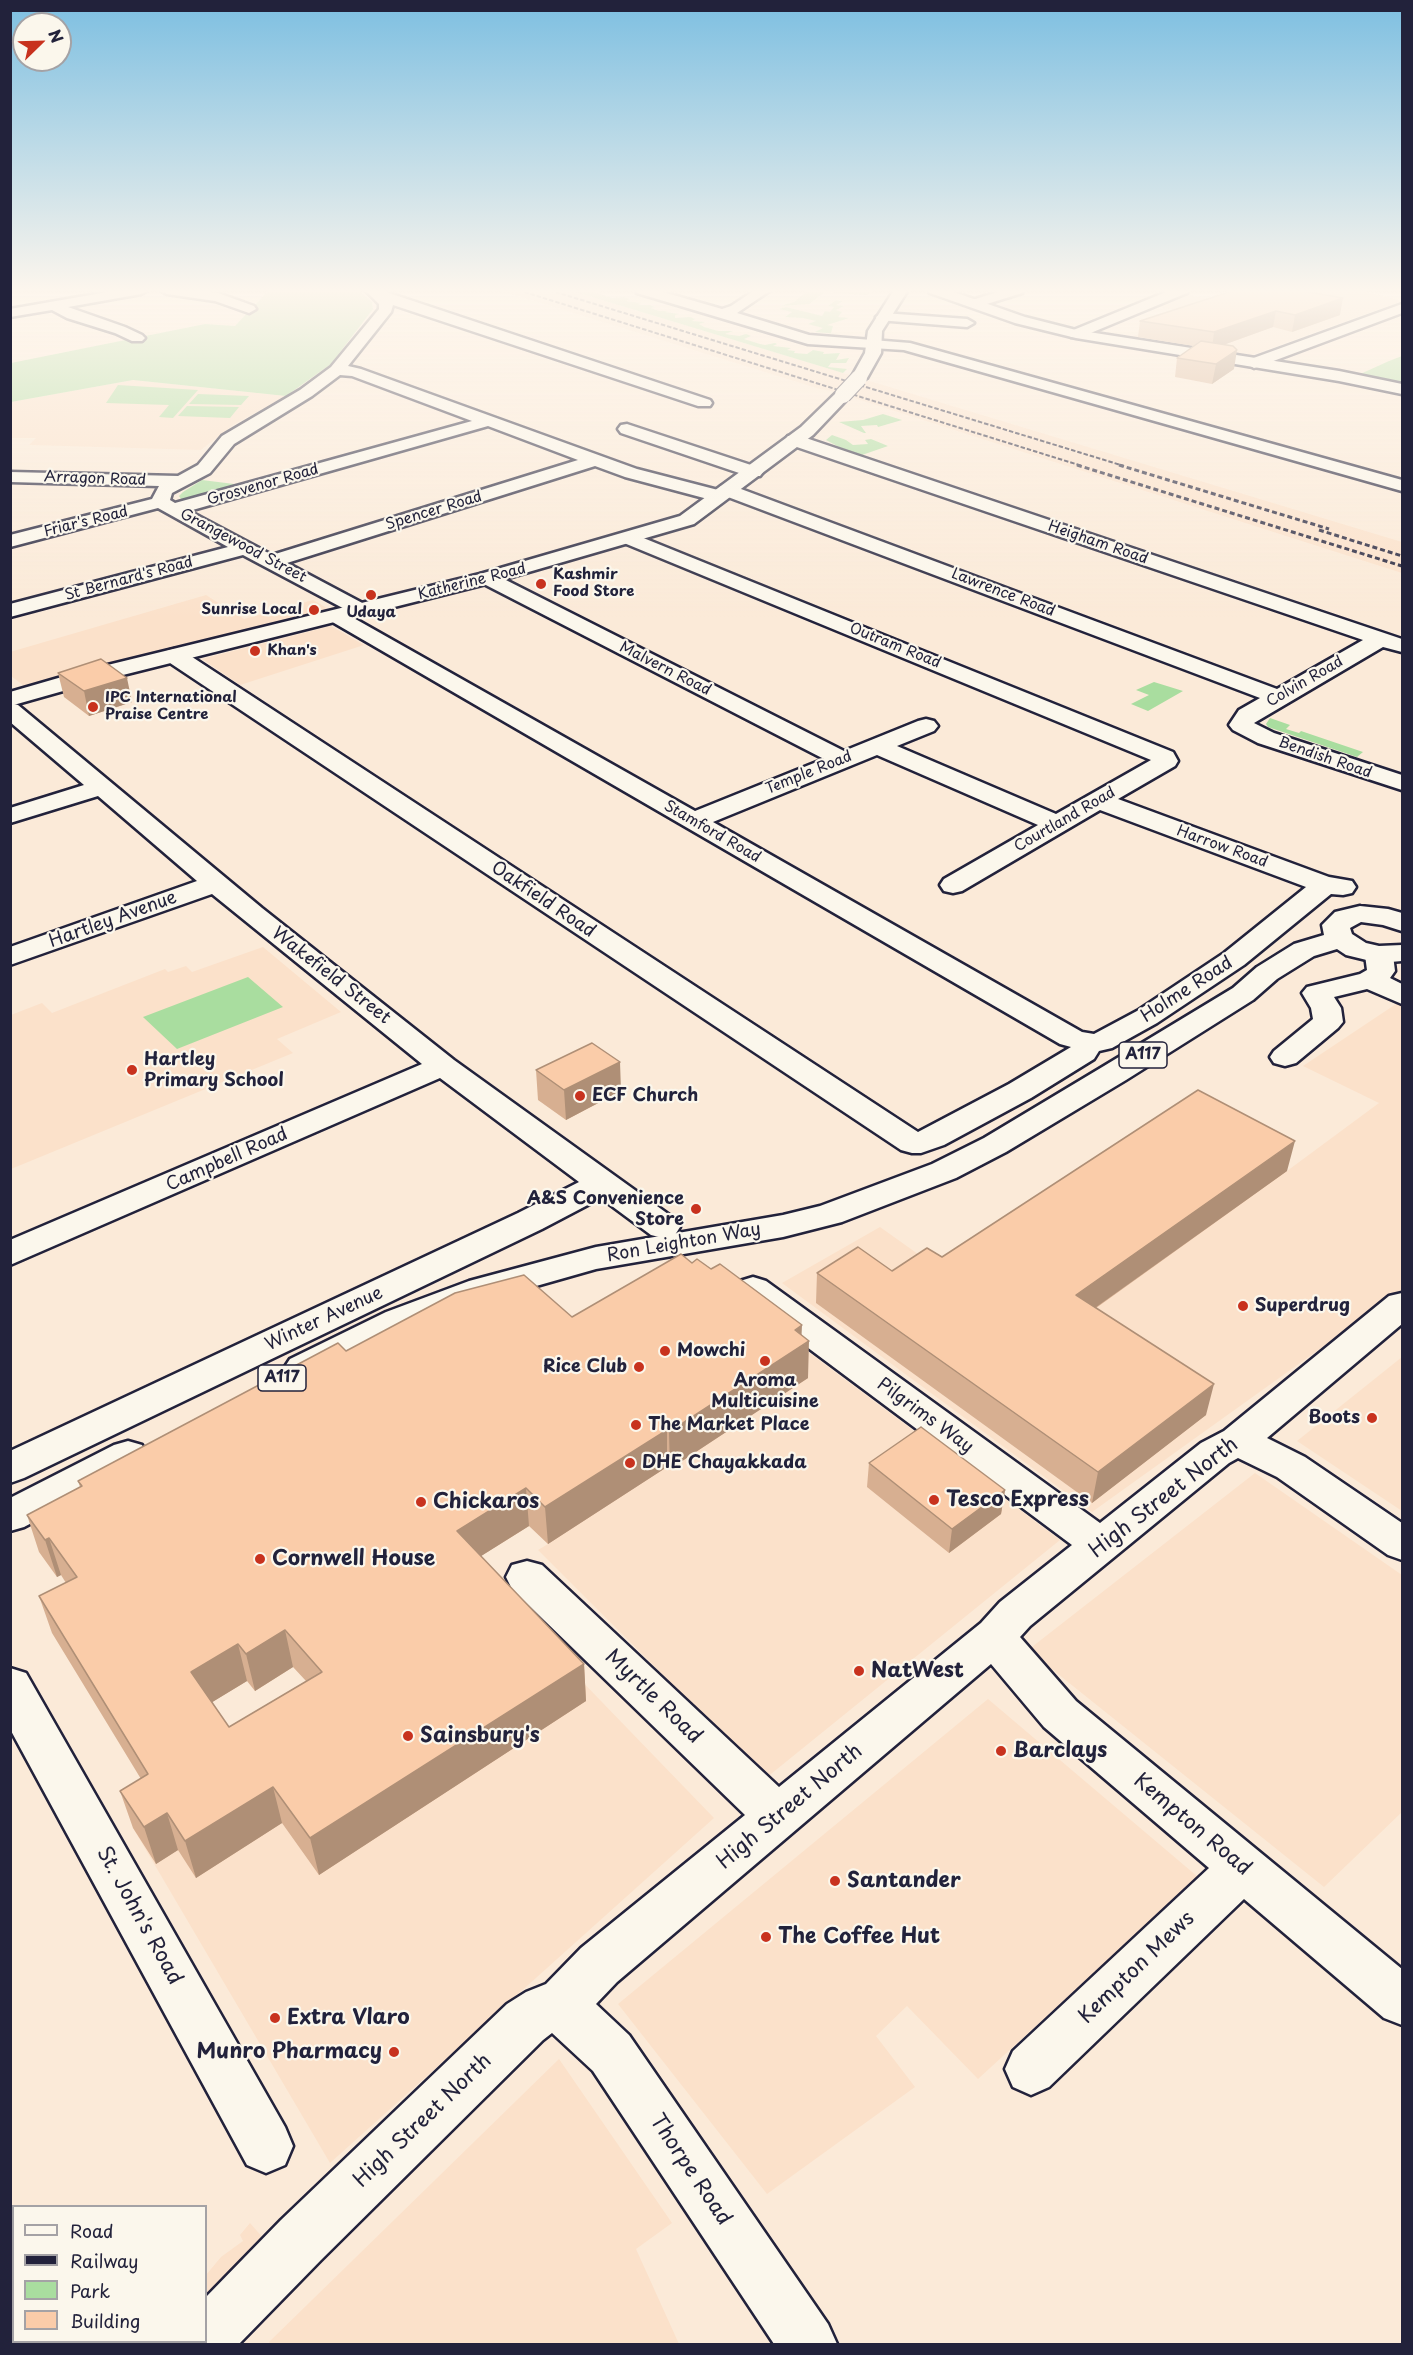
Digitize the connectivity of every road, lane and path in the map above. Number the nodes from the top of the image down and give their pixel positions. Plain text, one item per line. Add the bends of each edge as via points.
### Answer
1 (295, 400) edge
2 (432, 400) edge
3 (695, 400) edge
4 (838, 400) edge
5 (1096, 400) edge
6 (672, 413) dead end
7 (650, 420) dead end
8 (489, 421) junction
9 (794, 440) junction
10 (596, 460) junction
11 (754, 472) junction
12 (10, 477) edge
13 (180, 482) junction
14 (1402, 486) edge
15 (724, 493) junction
16 (168, 506) junction
17 (631, 539) junction
18 (10, 541) edge
19 (247, 548) junction
20 (272, 561) junction
21 (487, 578) junction
22 (361, 610) junction
23 (10, 611) edge
24 (336, 616) junction
25 (1381, 639) junction
26 (1402, 646) edge
27 (174, 656) junction
28 (1278, 697) junction
29 (10, 699) edge
30 (10, 711) edge
31 (926, 726) dead end
32 (1249, 731) joint
33 (877, 746) junction
34 (1158, 753) joint
35 (844, 760) junction
36 (1402, 783) edge
37 (102, 788) junction
38 (1099, 801) junction
39 (10, 816) edge
40 (693, 821) junction
41 (1060, 824) junction
42 (216, 884) junction
43 (953, 885) dead end
44 (1336, 887) joint
45 (1402, 924) edge
46 (1340, 939) junction
47 (10, 957) edge
48 (1384, 963) edge
49 (1402, 995) edge
50 (1090, 1043) junction
51 (1285, 1057) dead end
52 (443, 1066) junction
53 (912, 1143) joint
54 (615, 1191) junction
55 (663, 1227) dead end
56 (10, 1254) edge
57 (748, 1286) edge
58 (1402, 1305) edge
59 (276, 1381) edge
60 (1238, 1441) junction
61 (153, 1443) edge
62 (10, 1468) edge
63 (10, 1516) edge
64 (1402, 1544) edge
65 (1102, 1546) junction
66 (527, 1577) dead end
67 (996, 1635) junction
68 (10, 1686) edge
69 (778, 1817) junction
70 (1244, 1868) junction
71 (1402, 2001) edge
72 (560, 2007) junction
73 (1031, 2069) dead end
74 (266, 2146) dead end
75 (207, 2336) edge
76 (808, 2344) edge

1 - 13 street, Grangewood Street via 228,440 204,469
2 - 8 street, Lawrence Road
3 - 6 street via 704,403
4 - 9 street, Katherine Road, bridge
5 - 14 street
7 - 11 street via 627,429
8 - 10 street, Lawrence Road
8 - 16 street, Grosvenor Road
9 - 11 street, Katherine Road
9 - 25 street, Heigham Road
10 - 15 street, Lawrence Road via 656,481
10 - 20 street, Spencer Road
11 - 15 street, Katherine Road
12 - 13 street, Arragon Road
13 - 16 street, Grangewood Street via 161,496
15 - 17 street, Katherine Road via 687,520
15 - 28 street, Lawrence Road
16 - 18 street, Friar's Road
16 - 19 street, Grangewood Street
17 - 21 street, Katherine Road
17 - 34 street, Outram Road
19 - 20 street, Grangewood Street
19 - 23 street, St Bernard's Road
20 - 22 street, Grangewood Street
21 - 22 street, Katherine Road
21 - 35 street, Malvern Road
22 - 24 street, Katherine Road
24 - 27 street, Katherine Road
24 - 40 street, Stamford Road
25 - 26 street, Heigham Road
25 - 28 street, Colvin Road
27 - 29 street, Katherine Road
27 - 53 street, Oakfield Road
28 - 32 street, Colvin Road via 1243,721 1241,725
30 - 37 street, Wakefield Street
31 - 33 street, Temple Road
32 - 36 street, Bendish Road
33 - 35 street, Temple Road
33 - 41 street
34 - 38 street, Courtland Road via 1166,761
35 - 40 street, Temple Road
37 - 39 street
37 - 42 street, Wakefield Street
38 - 41 street, Courtland Road
38 - 44 street, Harrow Road
40 - 50 street, Stamford Road via 1071,1038
41 - 43 street, Courtland Road
42 - 47 street, Hartley Avenue
42 - 52 street, Wakefield Street
44 - 50 street, Holme Road via 1185,993 1113,1036
45 - 46 street via 1378,915 1352,915 1336,925
46 - 48 street
46 - 59 street, Ron Leighton Way / A117 via 1304,950 1243,994 1115,1073 995,1145 935,1174 863,1203 802,1221 596,1258 482,1288 399,1321
48 - 49 street
48 - 51 street via 1317,993 1326,1008 1328,1022
50 - 53 street, Holme Road via 1083,1053 1020,1091 933,1138
52 - 54 street, Wakefield Street
52 - 56 street, Campbell Road
54 - 55 street, Wakefield Street
54 - 62 street, Winter Avenue via 530,1221
57 - 65 street, Pilgrims Way
58 - 60 street, High Street North
60 - 64 street via 1291,1467
60 - 65 street, High Street North via 1215,1453
61 - 63 street
65 - 67 street, High Street North via 1015,1614
66 - 69 street, Myrtle Road
67 - 69 street, High Street North
67 - 70 street, Kempton Road via 1010,1658 1060,1714
68 - 74 street, St. John's Road
69 - 72 street, High Street North via 599,1965
70 - 71 street, Kempton Road
70 - 73 street, Kempton Mews
72 - 75 street, High Street North via 544,2009 525,2022
72 - 76 street, Thorpe Road via 611,2053

